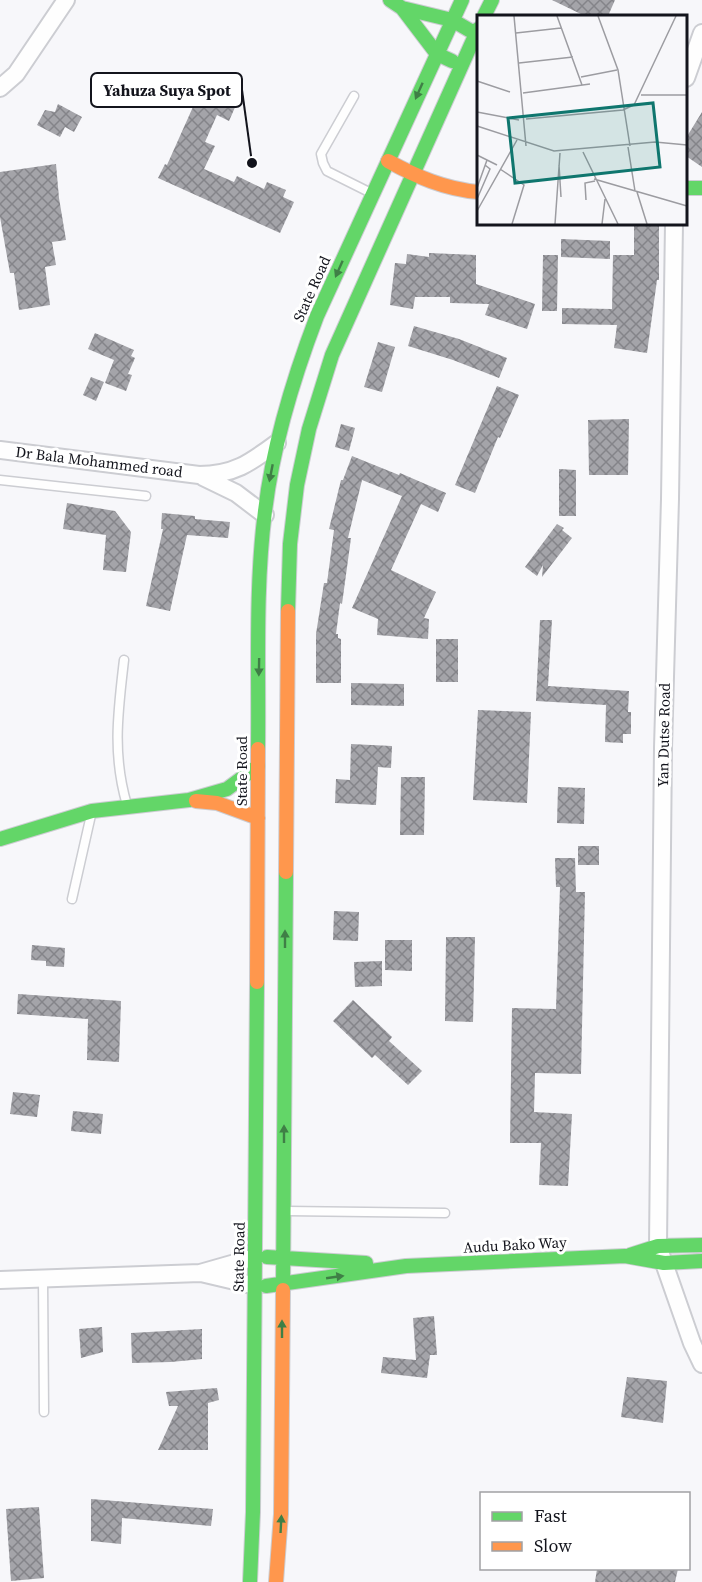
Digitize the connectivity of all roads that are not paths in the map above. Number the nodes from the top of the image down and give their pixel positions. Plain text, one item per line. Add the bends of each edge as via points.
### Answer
1 (66, 0) edge
2 (390, 0) edge
3 (462, 0) edge
4 (492, 0) edge
5 (402, 8) junction
6 (484, 15) edge
7 (452, 20) junction
8 (477, 32) edge
9 (702, 33) edge
10 (437, 54) junction
11 (462, 67) junction
12 (687, 75) edge
13 (0, 88) edge
14 (354, 96) dead end
15 (388, 161) junction
16 (414, 175) junction
17 (477, 192) edge
18 (373, 194) junction
19 (674, 225) edge
20 (277, 442) junction
21 (0, 450) edge
22 (199, 475) junction
23 (0, 480) edge
24 (146, 496) dead end
25 (265, 515) junction
26 (124, 660) dead end
27 (258, 766) junction
28 (189, 800) junction
29 (127, 806) junction
30 (92, 811) junction
31 (258, 818) junction
32 (0, 839) edge
33 (72, 899) dead end
34 (283, 1211) junction
35 (445, 1213) dead end
36 (702, 1245) edge
37 (658, 1246) junction
38 (283, 1256) junction
39 (625, 1256) junction
40 (256, 1257) junction
41 (702, 1262) edge
42 (664, 1263) junction
43 (406, 1266) junction
44 (200, 1273) junction
45 (43, 1279) junction
46 (0, 1280) edge
47 (282, 1285) junction
48 (256, 1286) junction
49 (702, 1364) edge
50 (44, 1412) dead end
51 (250, 1582) edge
52 (276, 1582) edge

1 - 13 street via 16,74
2 - 5 main road
3 - 7 main road, State Road
4 - 6 main road
5 - 7 main road
5 - 10 main road
7 - 8 main road
7 - 10 main road, State Road
8 - 11 main road
9 - 12 street
10 - 11 main road
10 -> 15 main road, State Road
11 - 16 main road
14 - 18 lane via 321,154 322,163 327,171
15 - 16 main road
15 - 18 main road, State Road
16 - 17 main road via 450,188
34 -> 16 main road via 288,611 294,503 311,424 332,355
18 -> 20 main road, State Road via 301,357
19 - 37 street, Yan Dutse Road
20 - 22 street via 233,471
20 -> 25 main road, State Road
21 - 22 street, Dr Bala Mohammed road
22 - 25 street via 236,493
23 - 24 lane
25 -> 27 main road, State Road via 260,581
26 - 29 lane via 116,730 120,780
27 - 28 main road via 227,789
27 - 31 main road, State Road
28 - 29 main road
28 - 31 main road via 217,803
29 - 30 main road
30 - 32 main road
30 - 33 lane
31 - 40 main road, State Road
34 - 35 lane
34 - 38 main road
36 - 37 main road, Audu Bako Way
37 - 39 main road, Audu Bako Way
37 - 42 street
38 - 40 main road, Audu Bako Way
38 - 43 main road, Audu Bako Way
38 - 47 main road
39 - 42 main road, Audu Bako Way
39 - 43 main road, Audu Bako Way
40 - 44 street
40 - 48 main road, State Road
41 - 42 main road, Audu Bako Way
42 - 49 street
47 -> 43 main road, Audu Bako Way
44 - 45 street
44 - 48 street
45 - 46 street
45 - 50 lane
47 - 48 main road, Audu Bako Way
52 -> 47 main road via 281,1514
48 - 51 main road, State Road

